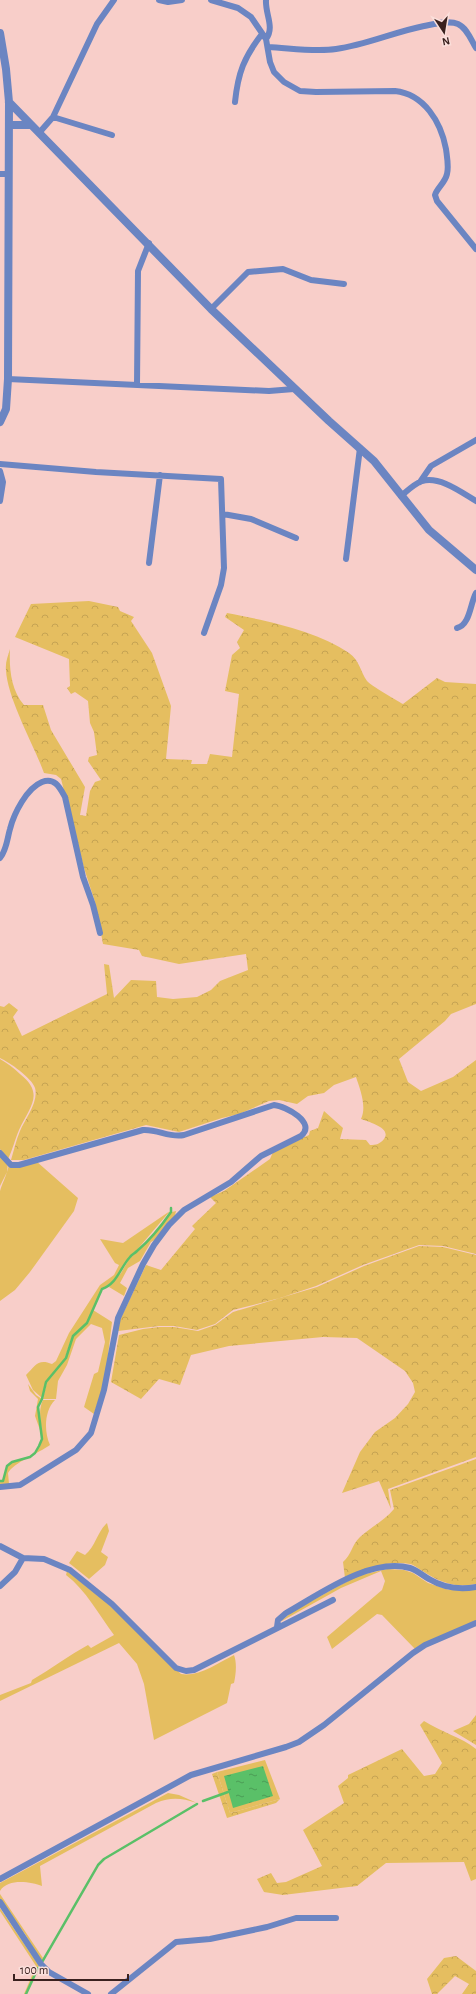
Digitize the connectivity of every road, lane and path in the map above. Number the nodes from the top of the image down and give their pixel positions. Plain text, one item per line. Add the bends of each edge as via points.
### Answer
1 (114, 0) edge
2 (159, 0) edge
3 (182, 0) edge
4 (211, 0) edge
5 (266, 0) edge
6 (0, 33) edge
7 (262, 34) junction
8 (266, 40) junction
9 (268, 47) junction
10 (476, 48) edge
11 (9, 102) junction
12 (235, 102) dead end
13 (53, 117) junction
14 (31, 125) junction
15 (9, 126) junction
16 (39, 132) junction
17 (112, 135) dead end
18 (4, 174) edge
19 (149, 243) junction
20 (476, 249) edge
21 (344, 284) dead end
22 (211, 309) junction
23 (8, 379) junction
24 (137, 385) junction
25 (294, 389) junction
26 (0, 422) edge
27 (476, 440) edge
28 (360, 448) junction
29 (0, 464) edge
30 (0, 471) edge
31 (160, 475) junction
32 (420, 482) junction
33 (401, 496) junction
34 (476, 500) edge
35 (0, 501) edge
36 (223, 514) junction
37 (296, 538) dead end
38 (346, 559) dead end
39 (149, 563) dead end
40 (476, 570) edge
41 (476, 593) edge
42 (457, 628) dead end
43 (204, 633) dead end
44 (0, 858) edge
45 (100, 933) dead end
46 (0, 1153) edge
47 (0, 1487) edge
48 (0, 1546) edge
49 (23, 1558) junction
50 (0, 1586) edge
51 (476, 1587) edge
52 (333, 1600) dead end
53 (476, 1623) edge
54 (277, 1627) junction
55 (0, 1879) edge
56 (0, 1902) edge
57 (336, 1918) dead end
58 (88, 1994) edge
59 (111, 1994) edge

1 - 13 street via 97,24
2 - 3 street
4 - 7 street via 238,8 251,17
5 - 8 street via 270,35
6 - 11 street
7 - 8 street
7 - 12 street via 240,68
8 - 9 street
9 - 10 street via 336,49 365,43 396,32 441,23 457,24 466,30
9 - 20 street via 274,72 284,82 300,91 394,91 406,92 420,101 437,121 444,138 448,174 435,195 437,201
11 - 14 street
11 - 15 street
13 - 16 street
13 - 17 street
14 - 15 street
14 - 16 street
15 - 18 street
16 - 19 street
18 - 23 street
19 - 22 street
19 - 24 street via 138,271
21 - 22 street via 311,280 283,269 248,272
22 - 25 street
23 - 24 street
23 - 26 street via 6,409
24 - 25 street via 269,391
25 - 28 street
27 - 32 street via 431,466
28 - 33 street via 374,461
28 - 38 street
29 - 31 street
30 - 35 street via 3,482
31 - 36 street via 221,479
31 - 39 street
32 - 33 street
32 - 34 street via 434,481
33 - 40 street via 429,530
36 - 37 street via 250,519
36 - 43 street via 224,568 221,585
41 - 42 street via 466,622
44 - 45 street via 5,852 11,826 28,791 45,781 54,782 65,797 83,877
46 - 47 street via 12,1165 19,1165 143,1130 154,1130 174,1137 184,1135 274,1105 284,1106 293,1112 305,1127 305,1133 301,1136 260,1156 231,1182 184,1210 164,1232 143,1264 118,1318 104,1390 91,1433 76,1450 20,1485
48 - 49 street
49 - 50 street via 15,1572
49 - 54 street via 62,1565 77,1574 182,1671 194,1670
51 - 54 street via 452,1588 429,1580 411,1568 375,1569 348,1578 286,1613 278,1620
52 - 54 street
53 - 55 street via 412,1653 324,1725 299,1742 190,1775
56 - 58 street via 48,1972
57 - 59 street via 296,1918 210,1939 176,1942

